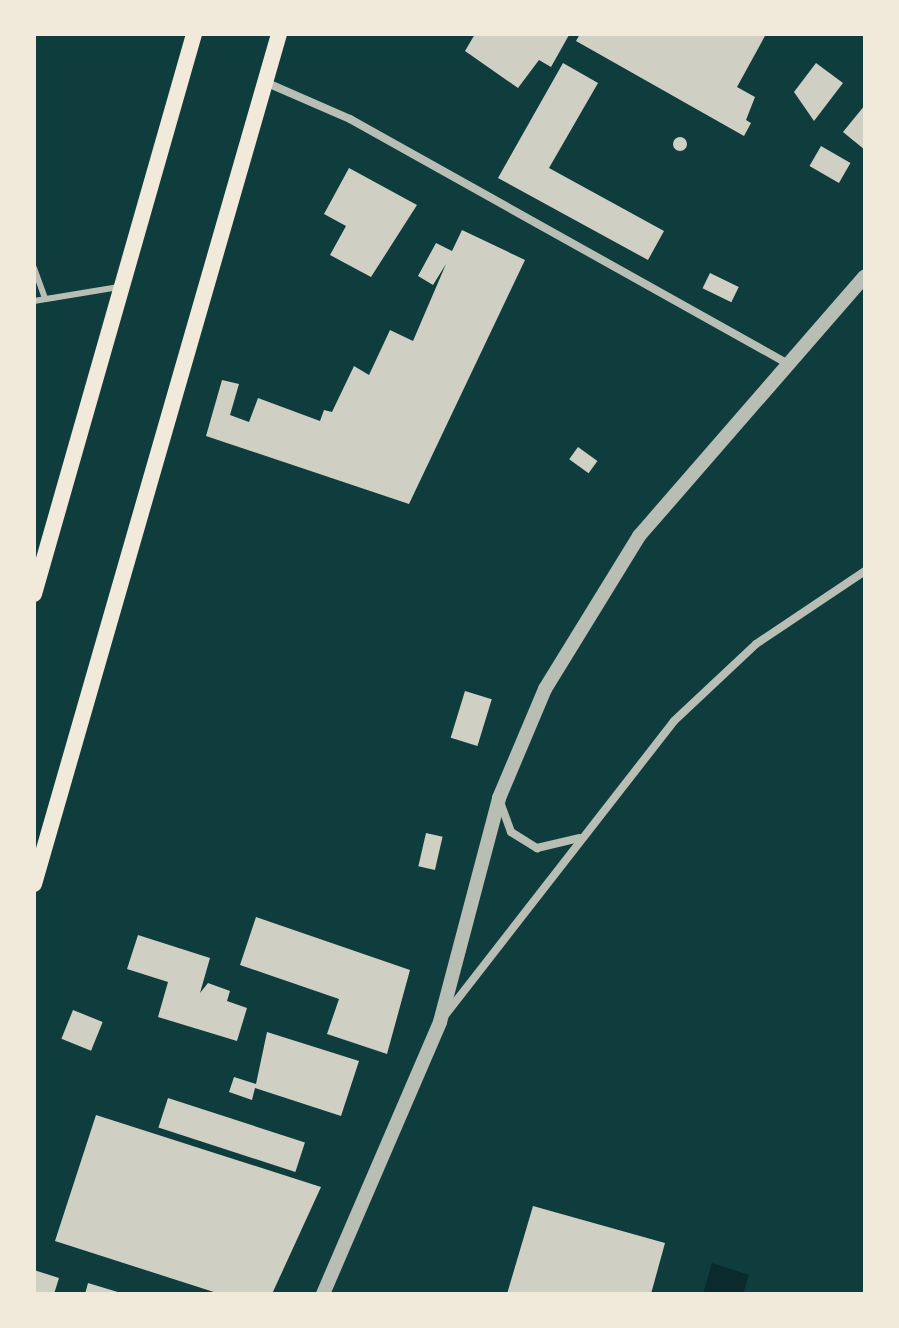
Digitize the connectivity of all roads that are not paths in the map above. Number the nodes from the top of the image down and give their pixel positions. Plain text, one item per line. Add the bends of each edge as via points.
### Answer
1 (194, 34) edge
2 (279, 34) edge
3 (265, 82) junction
4 (34, 268) edge
5 (865, 276) edge
6 (122, 286) junction
7 (45, 299) junction
8 (34, 301) edge
9 (784, 362) junction
10 (865, 571) edge
11 (34, 594) edge
12 (499, 798) junction
13 (579, 838) junction
14 (34, 884) edge
15 (440, 1022) junction
16 (323, 1294) edge

1 - 6 main road
2 - 3 main road
3 - 9 street via 350,119
3 - 14 main road
4 - 7 lane
5 - 9 street
6 - 7 lane
6 - 11 main road
7 - 8 lane
9 - 12 street via 639,536 545,689
10 - 13 street via 756,644 674,721
12 - 13 street via 511,832 537,848
12 - 15 street
13 - 15 street
15 - 16 street

